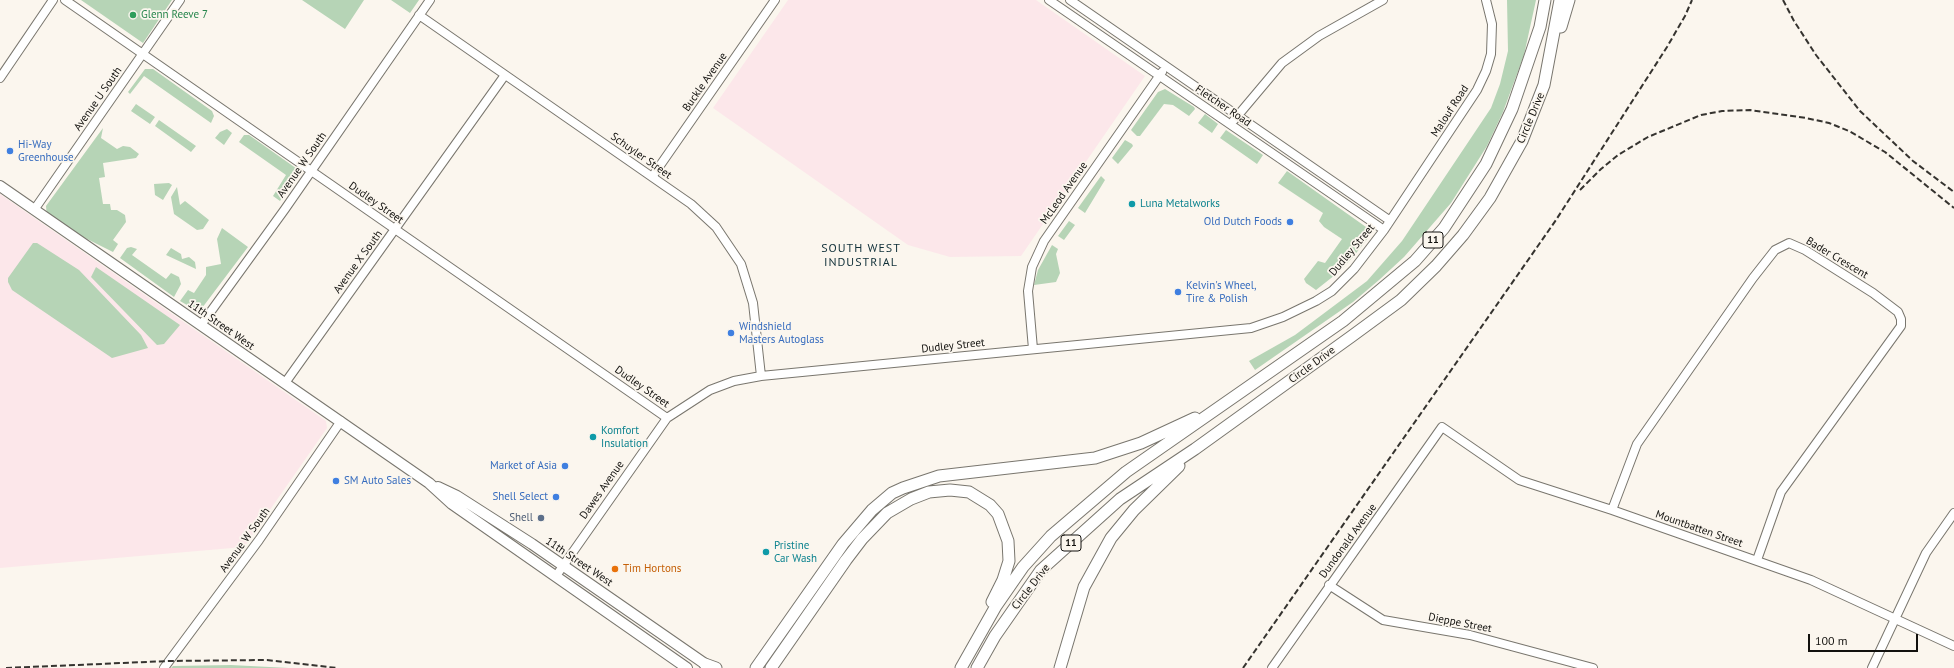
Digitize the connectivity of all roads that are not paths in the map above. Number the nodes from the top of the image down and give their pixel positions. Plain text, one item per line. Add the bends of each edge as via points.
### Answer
1 (53, 0) edge
2 (65, 0) edge
3 (180, 0) edge
4 (430, 0) edge
5 (775, 0) edge
6 (1050, 0) edge
7 (1070, 0) edge
8 (1382, 0) edge
9 (1486, 0) edge
10 (1545, 0) edge
11 (1560, 0) edge
12 (1569, 0) edge
13 (419, 15) junction
14 (143, 54) junction
15 (1166, 67) junction
16 (504, 75) junction
17 (1160, 76) junction
18 (0, 78) edge
19 (1544, 85) junction
20 (1237, 117) junction
21 (1231, 125) junction
22 (311, 171) junction
23 (652, 177) junction
24 (0, 186) edge
25 (34, 210) junction
26 (1389, 220) junction
27 (395, 229) junction
28 (1384, 230) junction
29 (201, 325) junction
30 (1033, 349) junction
31 (761, 376) junction
32 (285, 383) junction
33 (1223, 405) junction
34 (667, 418) junction
35 (341, 421) junction
36 (1442, 427) joint
37 (1195, 449) junction
38 (429, 483) junction
39 (1612, 510) junction
40 (1954, 513) edge
41 (1757, 560) junction
42 (563, 565) junction
43 (556, 576) junction
44 (1330, 585) junction
45 (1895, 619) junction
46 (1954, 646) edge
47 (972, 648) junction
48 (708, 666) edge
49 (755, 667) edge
50 (164, 668) edge
51 (687, 668) edge
52 (716, 668) edge
53 (771, 668) edge
54 (961, 668) edge
55 (977, 668) edge
56 (1060, 668) edge
57 (1272, 668) edge
58 (1593, 668) edge
59 (1872, 668) edge

1 - 18 street
2 - 14 street, Dudley Street
3 - 14 street, Avenue U South
4 - 13 street
5 - 23 street, Buckle Avenue
6 - 17 street, Fletcher Road
7 - 15 street, Fletcher Road
8 - 20 street via 1319,36 1282,63
9 - 26 street, Malouf Road via 1491,18 1492,37 1486,72 1465,109
10 - 33 highway, Circle Drive / 11 via 1540,28 1512,109 1486,164 1444,228 1415,261 1343,321
11 - 19 highway, Circle Drive / 11
12 - 19 highway
13 - 16 street, Schuyler Street
13 - 22 street, Avenue W South
14 - 22 street, Dudley Street
14 - 25 street, Avenue U South
15 - 17 street, McLeod Avenue
15 - 20 street, Fletcher Road
16 - 23 street, Schuyler Street
16 - 27 street, Avenue X South
17 - 21 street, Fletcher Road
17 - 30 street, McLeod Avenue via 1044,241 1032,267 1028,291
19 - 37 highway, Circle Drive / 11 via 1522,141 1490,198 1436,266 1401,300
20 - 21 street
20 - 26 street, Fletcher Road
21 - 28 street, Fletcher Road
22 - 27 street, Dudley Street
22 - 29 street, Avenue W South
23 - 31 street, Schuyler Street via 691,204 716,227 741,264 753,303
24 - 25 main road, 11th Street West
25 - 29 main road, 11th Street West
26 - 28 street, Dudley Street
27 - 32 street, Avenue X South
27 - 34 street, Dudley Street
28 - 30 street, Dudley Street via 1354,269 1332,291 1275,320 1251,328
29 - 32 main road, 11th Street West
30 - 31 street, Dudley Street
31 - 34 street, Dudley Street via 734,381 710,390
32 - 35 main road, 11th Street West
33 - 47 highway, Circle Drive / 11 via 1126,472 1051,536 1023,566
33 - 49 highway via 1141,443 1095,458 939,476 892,493 872,510 843,544
34 - 42 street, Dawes Avenue
35 - 38 main road, 11th Street West
35 - 50 street, Avenue W South via 259,540
36 - 39 street, Mountbatten Street via 1519,480
36 - 44 street, Dundonald Avenue
37 - 55 highway, Circle Drive / 11 via 1120,499 1042,570 995,636
37 - 56 highway via 1134,510 1111,538 1084,587
38 - 42 main road, 11th Street West via 457,496
38 - 43 main road, 11th Street West via 452,504
39 - 41 street, Mountbatten Street
39 - 41 street, Bader Crescent via 1637,444 1753,278 1776,250 1789,243 1805,250 1873,293 1898,312 1902,326 1781,492
40 - 45 street via 1926,553
41 - 45 street, Mountbatten Street via 1811,580
42 - 43 street, Dawes Avenue
42 - 48 main road, 11th Street West
43 - 51 main road, 11th Street West
44 - 57 street, Dundonald Avenue
44 - 58 street, Dieppe Street via 1383,620 1470,635
45 - 46 street, Mountbatten Street
45 - 59 street
47 - 53 highway via 1005,574 1009,561 1008,541 998,514 979,497 957,490 937,491 899,505 876,524 846,560
47 - 54 highway, Circle Drive / 11
48 - 52 highway

